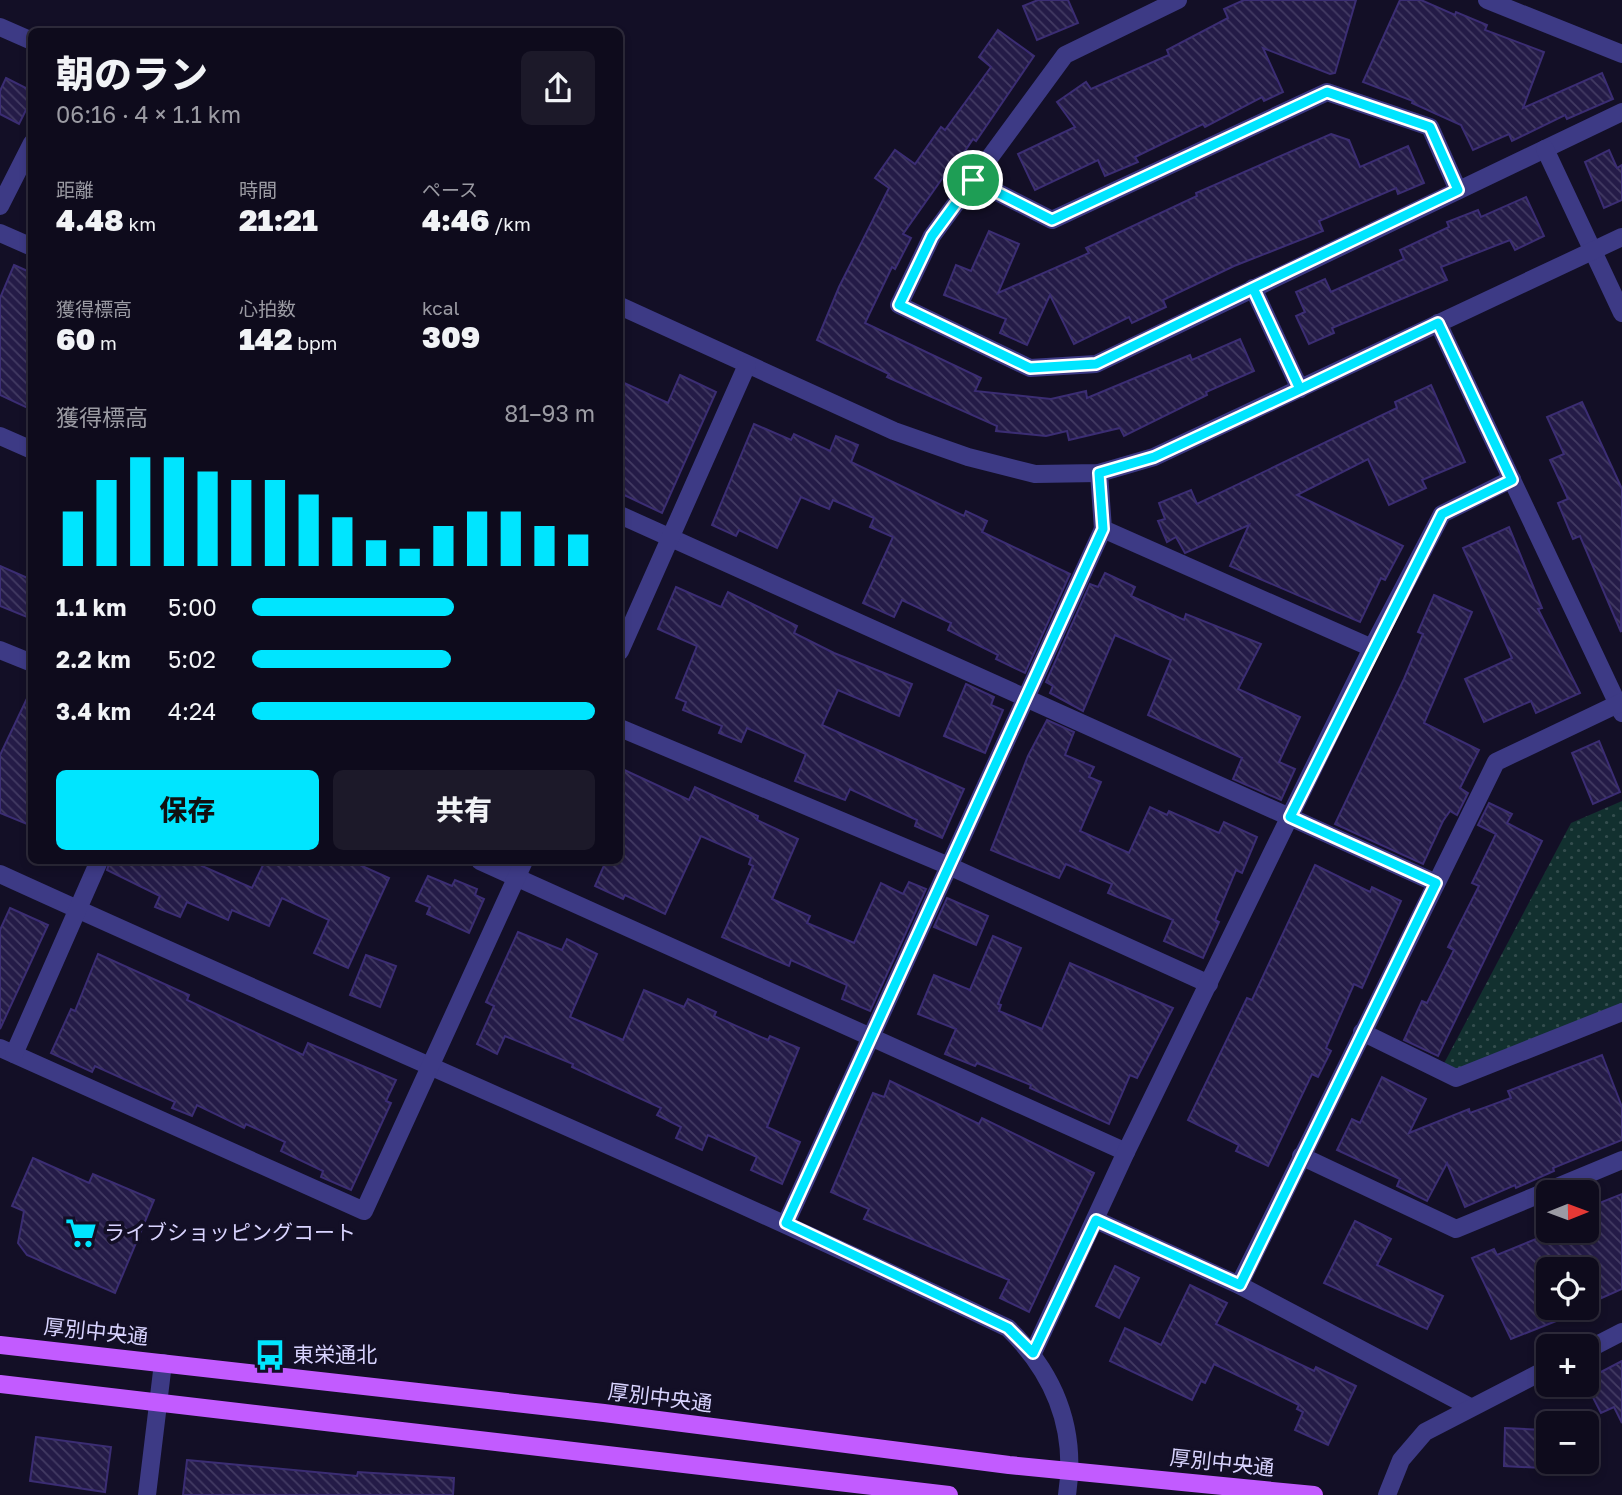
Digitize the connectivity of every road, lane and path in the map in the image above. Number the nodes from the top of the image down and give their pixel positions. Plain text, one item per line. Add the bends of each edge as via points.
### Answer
1 (1178, 0) edge
2 (1488, 0) edge
3 (0, 27) edge
4 (28, 39) edge
5 (1622, 54) edge
6 (1622, 112) edge
7 (1545, 149) junction
8 (28, 151) edge
9 (973, 180) junction
10 (1458, 190) junction
11 (0, 206) edge
12 (0, 233) edge
13 (1622, 237) edge
14 (28, 245) edge
15 (1592, 250) junction
16 (1253, 288) junction
17 (623, 307) edge
18 (1622, 313) edge
19 (1438, 323) junction
20 (747, 365) junction
21 (1300, 389) junction
22 (0, 436) edge
23 (28, 448) edge
24 (1099, 473) junction
25 (1512, 480) junction
26 (623, 516) edge
27 (1103, 529) junction
28 (671, 538) junction
29 (623, 644) edge
30 (1372, 648) junction
31 (0, 650) edge
32 (28, 661) edge
33 (1026, 697) junction
34 (1621, 707) edge
35 (623, 729) edge
36 (1290, 817) junction
37 (98, 864) edge
38 (495, 864) edge
39 (949, 866) junction
40 (520, 869) edge
41 (0, 874) edge
42 (1436, 883) junction
43 (78, 909) junction
44 (1209, 984) junction
45 (1622, 1012) edge
46 (1362, 1032) junction
47 (871, 1037) junction
48 (7, 1051) edge
49 (430, 1068) junction
50 (1126, 1152) junction
51 (1301, 1156) junction
52 (1622, 1160) edge
53 (1096, 1220) junction
54 (786, 1223) junction
55 (1240, 1285) junction
56 (1622, 1332) edge
57 (1599, 1344) edge
58 (0, 1345) edge
59 (1033, 1353) junction
60 (163, 1363) junction
61 (1536, 1374) edge
62 (0, 1384) edge
63 (159, 1404) junction
64 (1470, 1407) junction
65 (1070, 1471) junction
66 (147, 1495) edge
67 (949, 1495) edge
68 (1067, 1495) edge
69 (1314, 1495) edge
70 (1387, 1495) edge

1 - 9 street via 1065,55
2 - 5 street
3 - 4 street
6 - 7 street
7 - 10 street
7 - 15 street
8 - 11 street
9 - 10 street via 1052,220 1327,92 1430,127
9 - 16 street via 932,236 899,305 1030,368 1096,364
10 - 16 street
12 - 14 street
13 - 15 street
15 - 18 street
15 - 19 street
16 - 21 street
17 - 20 street
19 - 21 street
19 - 25 street
20 - 24 street via 894,431 968,457 1035,474
20 - 28 street
21 - 24 street via 1154,457
22 - 23 street
24 - 27 street
25 - 30 street via 1442,514
25 - 34 street
26 - 28 street
27 - 30 street
27 - 33 street
28 - 29 street
28 - 33 street
30 - 36 street
31 - 32 street
33 - 36 street
33 - 39 street
34 - 42 street via 1496,762
35 - 39 street
36 - 42 street
36 - 44 street
37 - 43 street
38 - 40 street
39 - 44 street
39 - 47 street
40 - 47 street
40 - 49 street
41 - 43 street
42 - 46 street
43 - 48 street
43 - 49 street
44 - 50 street
45 - 46 street via 1455,1078
46 - 51 street
47 - 50 street
47 - 54 street
48 - 49 street via 364,1212
49 - 54 street
50 - 53 street
51 - 52 street via 1456,1229
51 - 55 street
53 - 55 street
53 - 59 street
54 - 59 street via 1008,1328
55 - 64 street
56 - 57 street
58 - 60 main road, 厚別中央通
59 - 65 street via 1053,1388 1066,1428
60 - 63 street
60 - 65 main road, 厚別中央通
61 - 64 street
62 - 63 main road
63 - 66 street
63 - 67 main road
64 - 70 street via 1425,1432 1401,1460
65 - 68 street
65 - 69 main road, 厚別中央通

